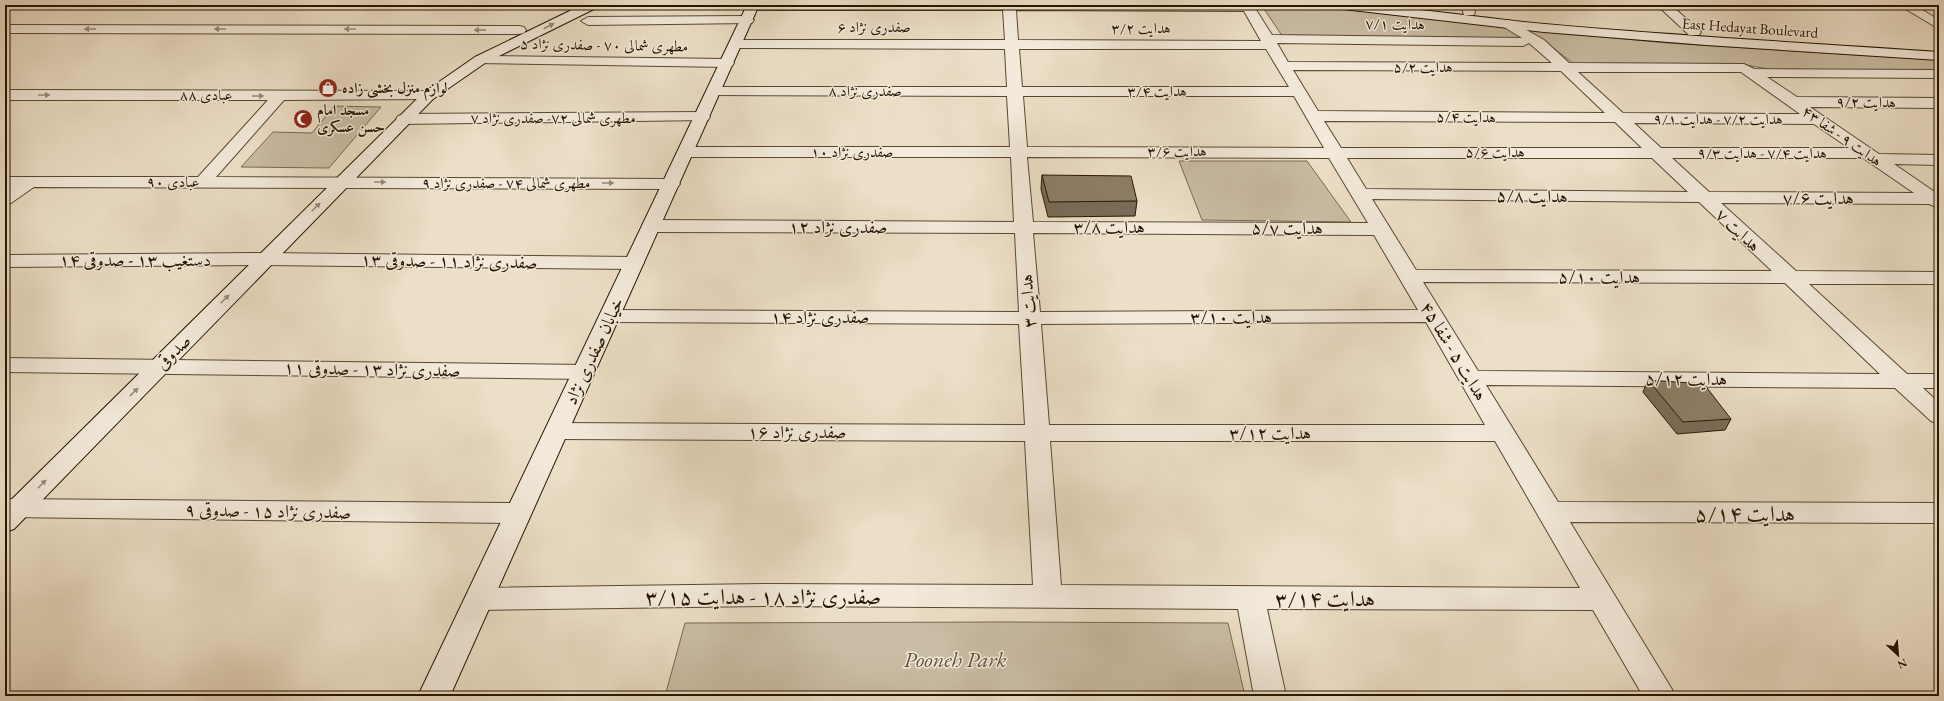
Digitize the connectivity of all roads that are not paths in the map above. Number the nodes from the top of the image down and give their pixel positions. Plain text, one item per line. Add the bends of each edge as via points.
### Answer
1 (569, 5) edge
2 (592, 5) edge
3 (1009, 5) edge
4 (1344, 5) edge
5 (1408, 5) edge
6 (1662, 5) edge
7 (1905, 5) edge
8 (1468, 9) edge
9 (751, 10) edge
10 (588, 21) dead end
11 (1939, 25) edge
12 (5, 30) edge
13 (519, 30) junction
14 (1694, 32) junction
15 (1535, 38) junction
16 (1807, 39) junction
17 (1269, 42) junction
18 (736, 44) junction
19 (1012, 44) junction
20 (1939, 47) edge
21 (1818, 48) junction
22 (1939, 56) edge
23 (458, 58) dead end
24 (480, 60) junction
25 (727, 63) junction
26 (1283, 66) junction
27 (1564, 67) junction
28 (1748, 70) junction
29 (1939, 74) edge
30 (425, 80) dead end
31 (714, 91) junction
32 (1015, 91) junction
33 (1299, 92) junction
34 (12, 95) edge
35 (280, 96) junction
36 (408, 96) junction
37 (428, 96) junction
38 (1793, 102) junction
39 (1939, 103) edge
40 (5, 104) edge
41 (1313, 116) junction
42 (702, 117) junction
43 (1619, 118) junction
44 (404, 119) junction
45 (1818, 119) junction
46 (1019, 151) junction
47 (686, 152) junction
48 (1334, 152) junction
49 (1656, 153) junction
50 (1872, 156) junction
51 (1939, 160) edge
52 (5, 182) edge
53 (30, 182) junction
54 (203, 182) junction
55 (341, 182) junction
56 (671, 184) junction
57 (1360, 194) junction
58 (1704, 197) junction
59 (5, 199) edge
60 (1936, 201) edge
61 (651, 226) junction
62 (1024, 227) junction
63 (1194, 228) joint
64 (1380, 228) junction
65 (264, 259) junction
66 (5, 261) edge
67 (634, 263) junction
68 (1409, 276) junction
69 (1790, 277) junction
70 (1939, 278) edge
71 (610, 316) junction
72 (1433, 316) junction
73 (1030, 318) junction
74 (5, 365) edge
75 (159, 366) junction
76 (584, 372) junction
77 (1470, 378) junction
78 (1902, 381) junction
79 (1939, 381) edge
80 (1939, 416) edge
81 (557, 431) junction
82 (1037, 433) junction
83 (1503, 433) junction
84 (1551, 512) junction
85 (9, 513) edge
86 (518, 513) junction
87 (1939, 513) edge
88 (1048, 597) junction
89 (1250, 598) junction
90 (479, 599) junction
91 (1603, 599) junction
92 (434, 696) edge
93 (1270, 696) edge
94 (1660, 696) edge

1 - 13 street
24 -> 2 street, صدوقی
3 - 9 street
3 - 17 street, هدایت ۵ - شفا ۴۵ via 1248,7
3 - 19 street, هدایت ۳
4 - 15 street, East Hedayat Boulevard via 1509,24
5 - 8 street, East Hedayat Boulevard
6 - 14 street
7 - 11 street
8 - 14 street, East Hedayat Boulevard via 1578,23
9 - 10 street
9 - 18 street, خیابان صفدری نژاد
13 -> 12 street
13 - 23 street
14 - 16 street, East Hedayat Boulevard
15 - 17 street, هدایت ۷/۱
15 - 21 street, East Hedayat Boulevard
15 - 27 street, هدایت ۷
16 - 20 street, East Hedayat Boulevard
16 - 21 street
17 - 19 street, هدایت ۳/۲
17 - 26 street, هدایت ۵ - شفا ۴۵
18 - 19 street, صفدری نژاد ۶
18 - 25 street, خیابان صفدری نژاد
19 - 32 street, هدایت ۳
21 - 22 street, East Hedayat Boulevard
24 - 25 street, مطهری شمالی ۷۰ - صفدری نژاد ۵
24 - 37 street, صدوقی
25 - 31 street, خیابان صفدری نژاد
26 - 27 street, هدایت ۵/۲
26 - 33 street, هدایت ۵ - شفا ۴۵
27 - 28 street, هدایت ۵/۲
27 - 43 street, هدایت ۷
28 - 29 street, هدایت ۵/۲
28 - 38 street, هدایت ۹ - شفا ۴۳
30 - 36 street
31 - 32 street, صفدری نژاد ۸
31 - 42 street, خیابان صفدری نژاد
32 - 33 street, هدایت ۳/۴
32 - 46 street, هدایت ۳
33 - 41 street, هدایت ۵ - شفا ۴۵
34 -> 35 street, عبادی ۸۸
34 - 40 street
35 - 36 street, عبادی ۸۸
35 - 54 street
36 - 37 street, عبادی ۸۸
36 - 55 street via 341,164
37 - 44 street, صدوقی
38 - 39 street, هدایت ۹/۲
38 - 45 street, هدایت ۹ - شفا ۴۳
41 - 43 street, هدایت ۵/۴
41 - 48 street, هدایت ۵ - شفا ۴۵
42 - 44 street, مطهری شمالی ۷۲- صفدری نژاد ۷
42 - 47 street, خیابان صفدری نژاد
43 - 45 street, هدایت ۷/۲ - هدایت ۹/۱
43 - 49 street, هدایت ۷
44 - 55 street, صدوقی
45 - 50 street, هدایت ۹ - شفا ۴۳
46 - 47 street, صفدری نژاد ۱۰
46 - 48 street, هدایت ۳/۶
46 - 62 street, هدایت ۳
47 - 56 street, خیابان صفدری نژاد
48 - 49 street, هدایت ۵/۶
48 - 57 street, هدایت ۵ - شفا ۴۵
49 - 50 street, هدایت ۷/۴ - هدایت ۹/۳
49 - 58 street, هدایت ۷
50 - 51 street, هدایت ۷/۴ - هدایت ۹/۳
50 - 60 street, هدایت ۹ - شفا ۴۳
52 - 53 street, عبادی ۹۰
53 - 54 street, عبادی ۹۰
53 - 59 street
54 - 55 street, عبادی ۹۰
55 -> 56 street, مطهری شمالی ۷۴ - صفدری نژاد ۹
65 -> 55 street, صدوقی
56 - 61 street, خیابان صفدری نژاد
57 - 58 street, هدایت ۵/۸
57 - 64 street, هدایت ۵ - شفا ۴۵
58 - 60 street, هدایت ۷/۶
58 - 69 street, هدایت ۷
61 - 62 street, صفدری نژاد ۱۲
61 - 67 street, خیابان صفدری نژاد
62 - 63 street, هدایت ۳/۸
62 - 73 street, هدایت ۳
63 - 64 street, هدایت ۵/۷
64 - 68 street, هدایت ۵ - شفا ۴۵
65 - 66 street, دستغیب ۱۳ - صدوقی ۱۴
65 - 67 street, صفدری نژاد ۱۱ - صدوقی ۱۳
75 -> 65 street, صدوقی
67 - 71 street, خیابان صفدری نژاد
68 - 69 street, هدایت ۵/۱۰
68 - 72 street, هدایت ۵ - شفا ۴۵
69 - 70 street, هدایت ۵/۱۰
69 - 78 street, هدایت ۷
71 - 73 street, صفدری نژاد ۱۴
71 - 76 street, خیابان صفدری نژاد
72 - 73 street, هدایت ۳/۱۰
72 - 77 street, هدایت ۵ - شفا ۴۵
73 - 82 street, هدایت ۳
74 - 75 street, صفدری نژاد ۱۳ - صدوقی ۱۱
75 - 76 street, صفدری نژاد ۱۳ - صدوقی ۱۱
85 -> 75 street, صدوقی
76 - 81 street, خیابان صفدری نژاد
77 - 78 street, هدایت ۵/۱۲
77 - 83 street, هدایت ۵ - شفا ۴۵
78 - 79 street, هدایت ۵/۱۲
78 - 80 street, هدایت ۷
81 - 82 street, صفدری نژاد ۱۶
81 - 86 street, خیابان صفدری نژاد
82 - 83 street, هدایت ۳/۱۲
82 - 88 street, هدایت ۳
83 - 84 street, هدایت ۵ - شفا ۴۵
84 - 87 street, هدایت ۵/۱۴
84 - 91 street, هدایت ۵ - شفا ۴۵
85 - 86 street, صفدری نژاد ۱۵ - صدوقی ۹
86 - 90 street, خیابان صفدری نژاد
88 - 89 street, هدایت ۳/۱۴
88 - 90 street, صفدری نژاد ۱۸ - هدایت ۳/۱۵ via 765,595
89 - 91 street, هدایت ۳/۱۴
89 - 93 street
90 - 92 street, خیابان صفدری نژاد
91 - 94 street, هدایت ۵ - شفا ۴۵

